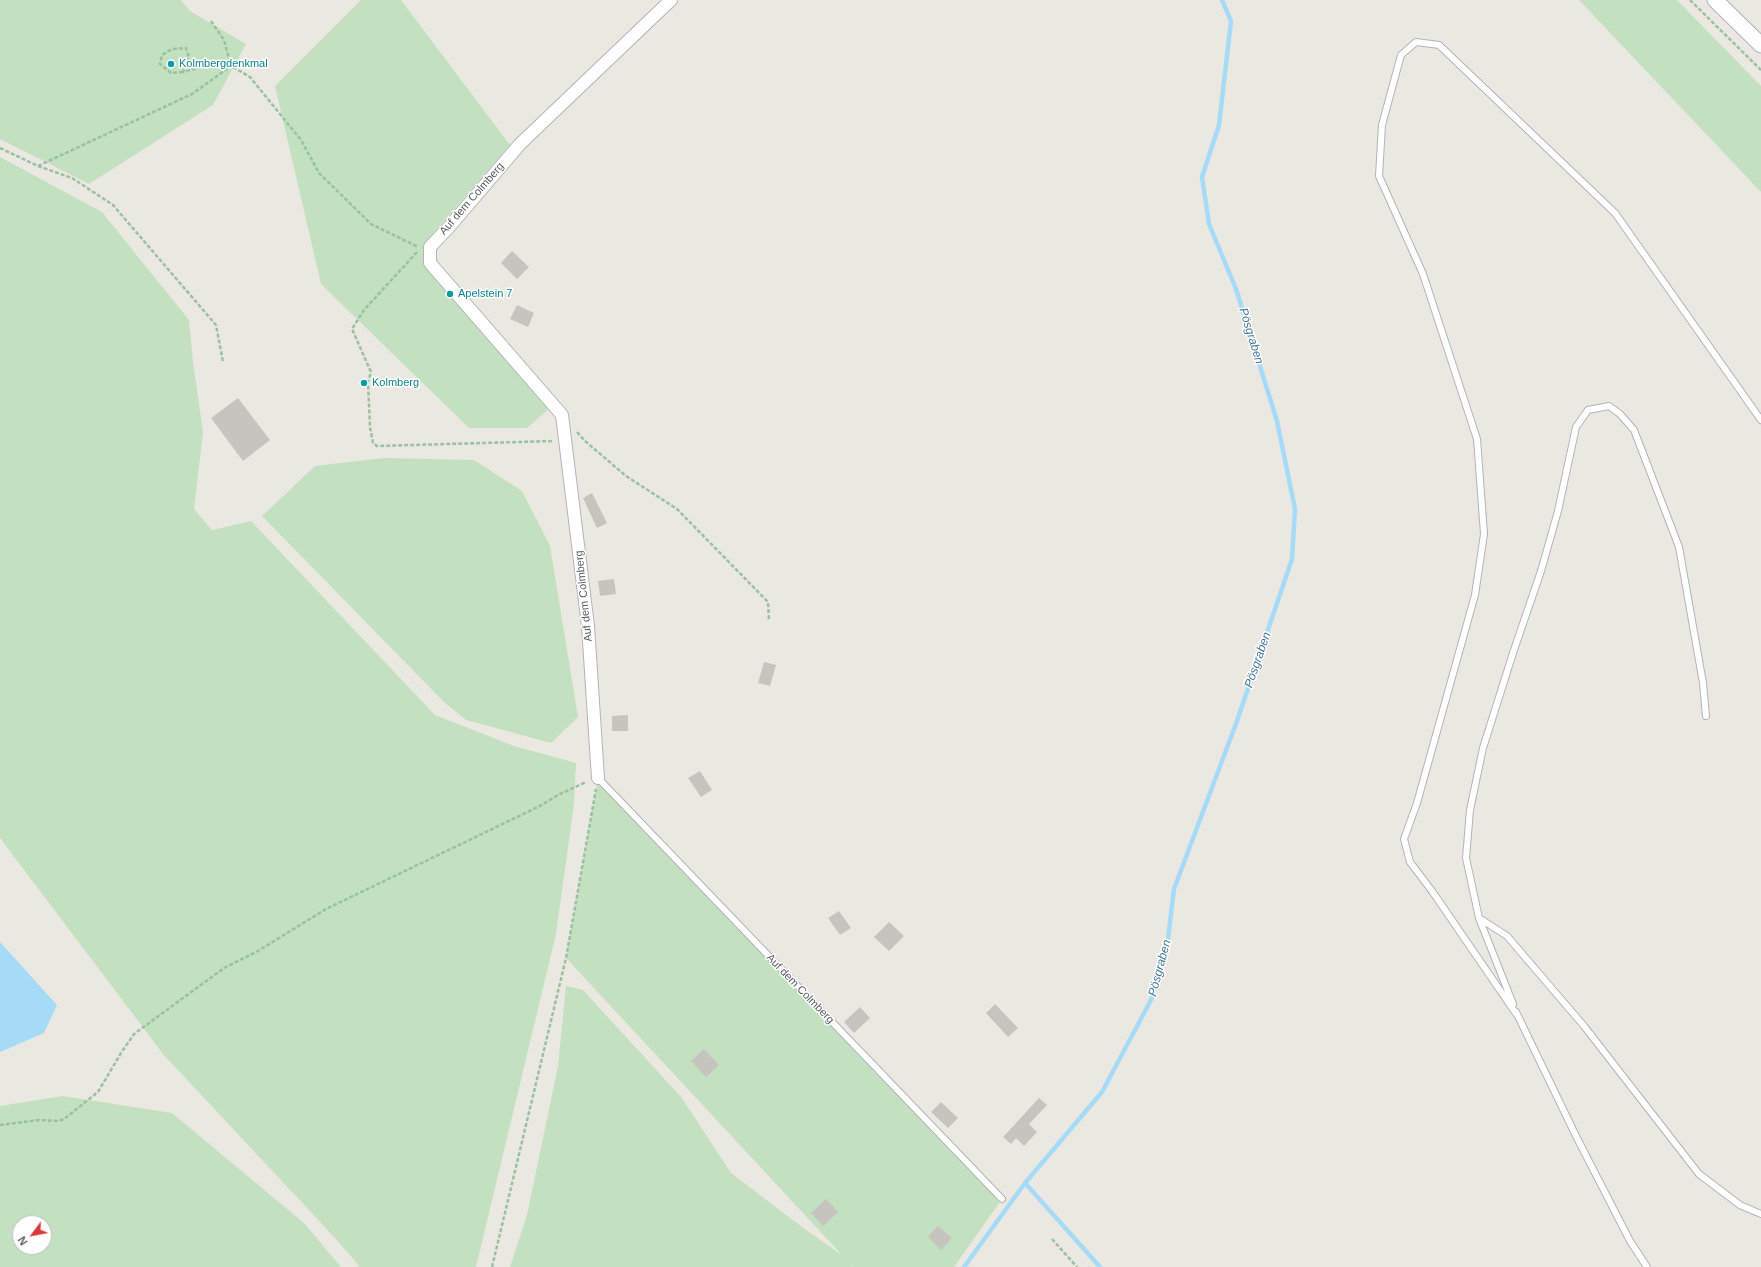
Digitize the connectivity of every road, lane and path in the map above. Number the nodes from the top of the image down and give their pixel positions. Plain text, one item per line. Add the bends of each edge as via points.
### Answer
1 (671, 0) edge
2 (1690, 0) edge
3 (1715, 0) edge
4 (211, 22) dead end
5 (1761, 45) edge
6 (231, 66) junction
7 (1761, 70) edge
8 (182, 72) junction
9 (0, 148) edge
10 (38, 166) junction
11 (223, 362) dead end
12 (562, 415) junction
13 (1761, 420) edge
14 (566, 441) junction
15 (769, 621) dead end
16 (1706, 716) dead end
17 (598, 778) junction
18 (1479, 918) junction
19 (1517, 1015) junction
20 (0, 1125) edge
21 (1002, 1199) dead end
22 (1761, 1214) edge
23 (1052, 1239) dead end
24 (492, 1267) edge
25 (1077, 1267) edge
26 (1647, 1267) edge

1 - 12 street, Auf dem Colmberg via 520,144 430,247 430,263
2 - 7 path
3 - 5 street
4 - 6 path via 224,40
6 - 8 path via 204,66
6 - 10 path via 192,94
6 - 14 path via 250,77 301,140 319,173 371,224 420,248 364,310 352,329 371,372 368,382 370,427 374,443 377,446
8 - 8 path via 171,73 160,64 162,55 172,49 186,48 189,58
9 - 10 path
10 - 11 path via 72,178 113,205 216,325
12 - 14 street, Auf dem Colmberg
12 - 15 path via 585,441 626,476 677,509 768,602
13 - 19 lane via 1615,213 1439,45 1416,42 1401,55 1382,125 1379,176 1423,274 1477,439 1484,534 1475,595 1404,839 1410,862
14 - 17 street, Auf dem Colmberg via 588,626
16 - 18 lane via 1703,683 1679,548 1637,437 1620,414 1609,406 1588,410 1576,427 1558,511 1543,564 1483,748 1470,810 1466,858
17 - 20 path via 558,795 326,909 258,951 224,968 134,1034 98,1092 64,1119
17 - 21 lane, Auf dem Colmberg
17 - 24 path via 566,958
18 - 19 lane
18 - 22 lane via 1507,936 1584,1026 1699,1174 1740,1205
19 - 26 lane via 1630,1241
23 - 25 path

